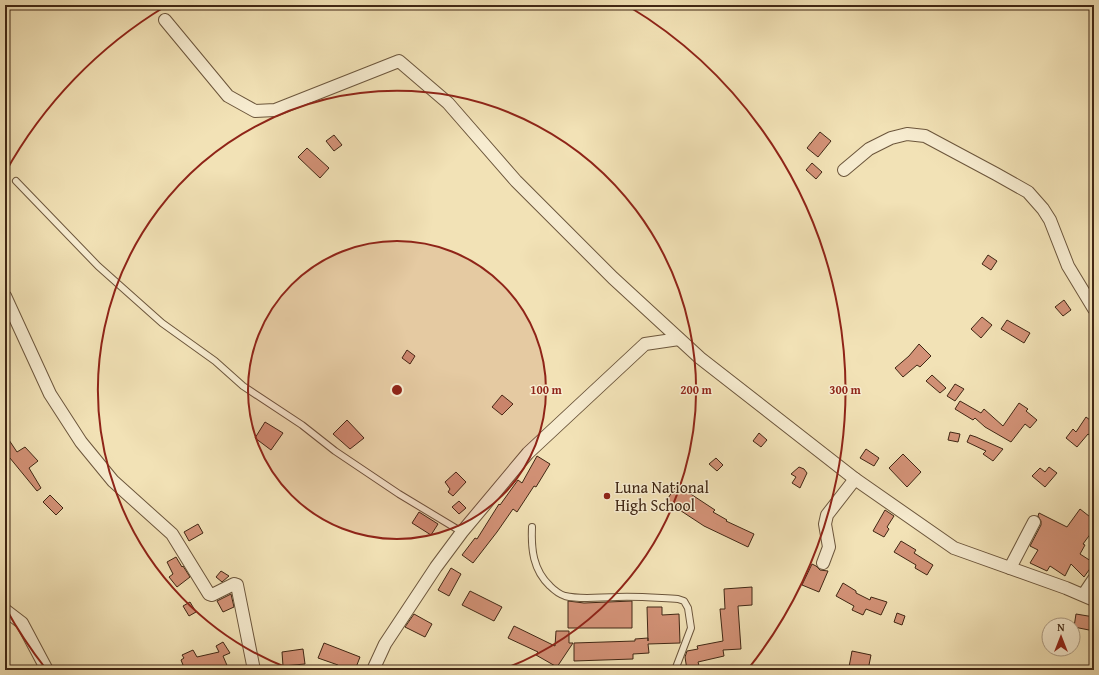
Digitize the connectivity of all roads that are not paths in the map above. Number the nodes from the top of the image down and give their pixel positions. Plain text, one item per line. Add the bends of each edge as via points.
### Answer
1 (165, 20) dead end
2 (844, 170) dead end
3 (16, 181) dead end
4 (5, 296) edge
5 (1094, 309) edge
6 (679, 338) junction
7 (855, 479) junction
8 (1034, 522) dead end
9 (532, 526) dead end
10 (462, 532) junction
11 (823, 563) dead end
12 (1010, 568) junction
13 (1094, 578) edge
14 (1089, 597) edge
15 (5, 610) edge
16 (47, 670) edge
17 (254, 670) edge
18 (373, 670) edge
19 (675, 670) edge

1 - 6 street via 228,96 255,111 275,110 399,61 448,103 516,181 613,278
2 - 5 street via 869,149 890,138 907,134 925,136 996,174 1028,192 1043,209 1068,266
3 - 10 lane via 98,266 162,323 215,361 243,386 302,425 335,451
4 - 17 street via 50,394 81,442 113,481 172,534 209,594 237,585
6 - 7 street via 700,358
6 - 10 street via 645,344 528,454
7 - 11 street via 827,516 825,524 829,547
7 - 12 street via 954,548
8 - 12 street
9 - 19 lane via 531,544 537,568 546,582 564,596 628,596 684,601 688,608 691,628
10 - 18 street via 384,644
12 - 14 street
13 - 14 street
15 - 16 street via 22,623

